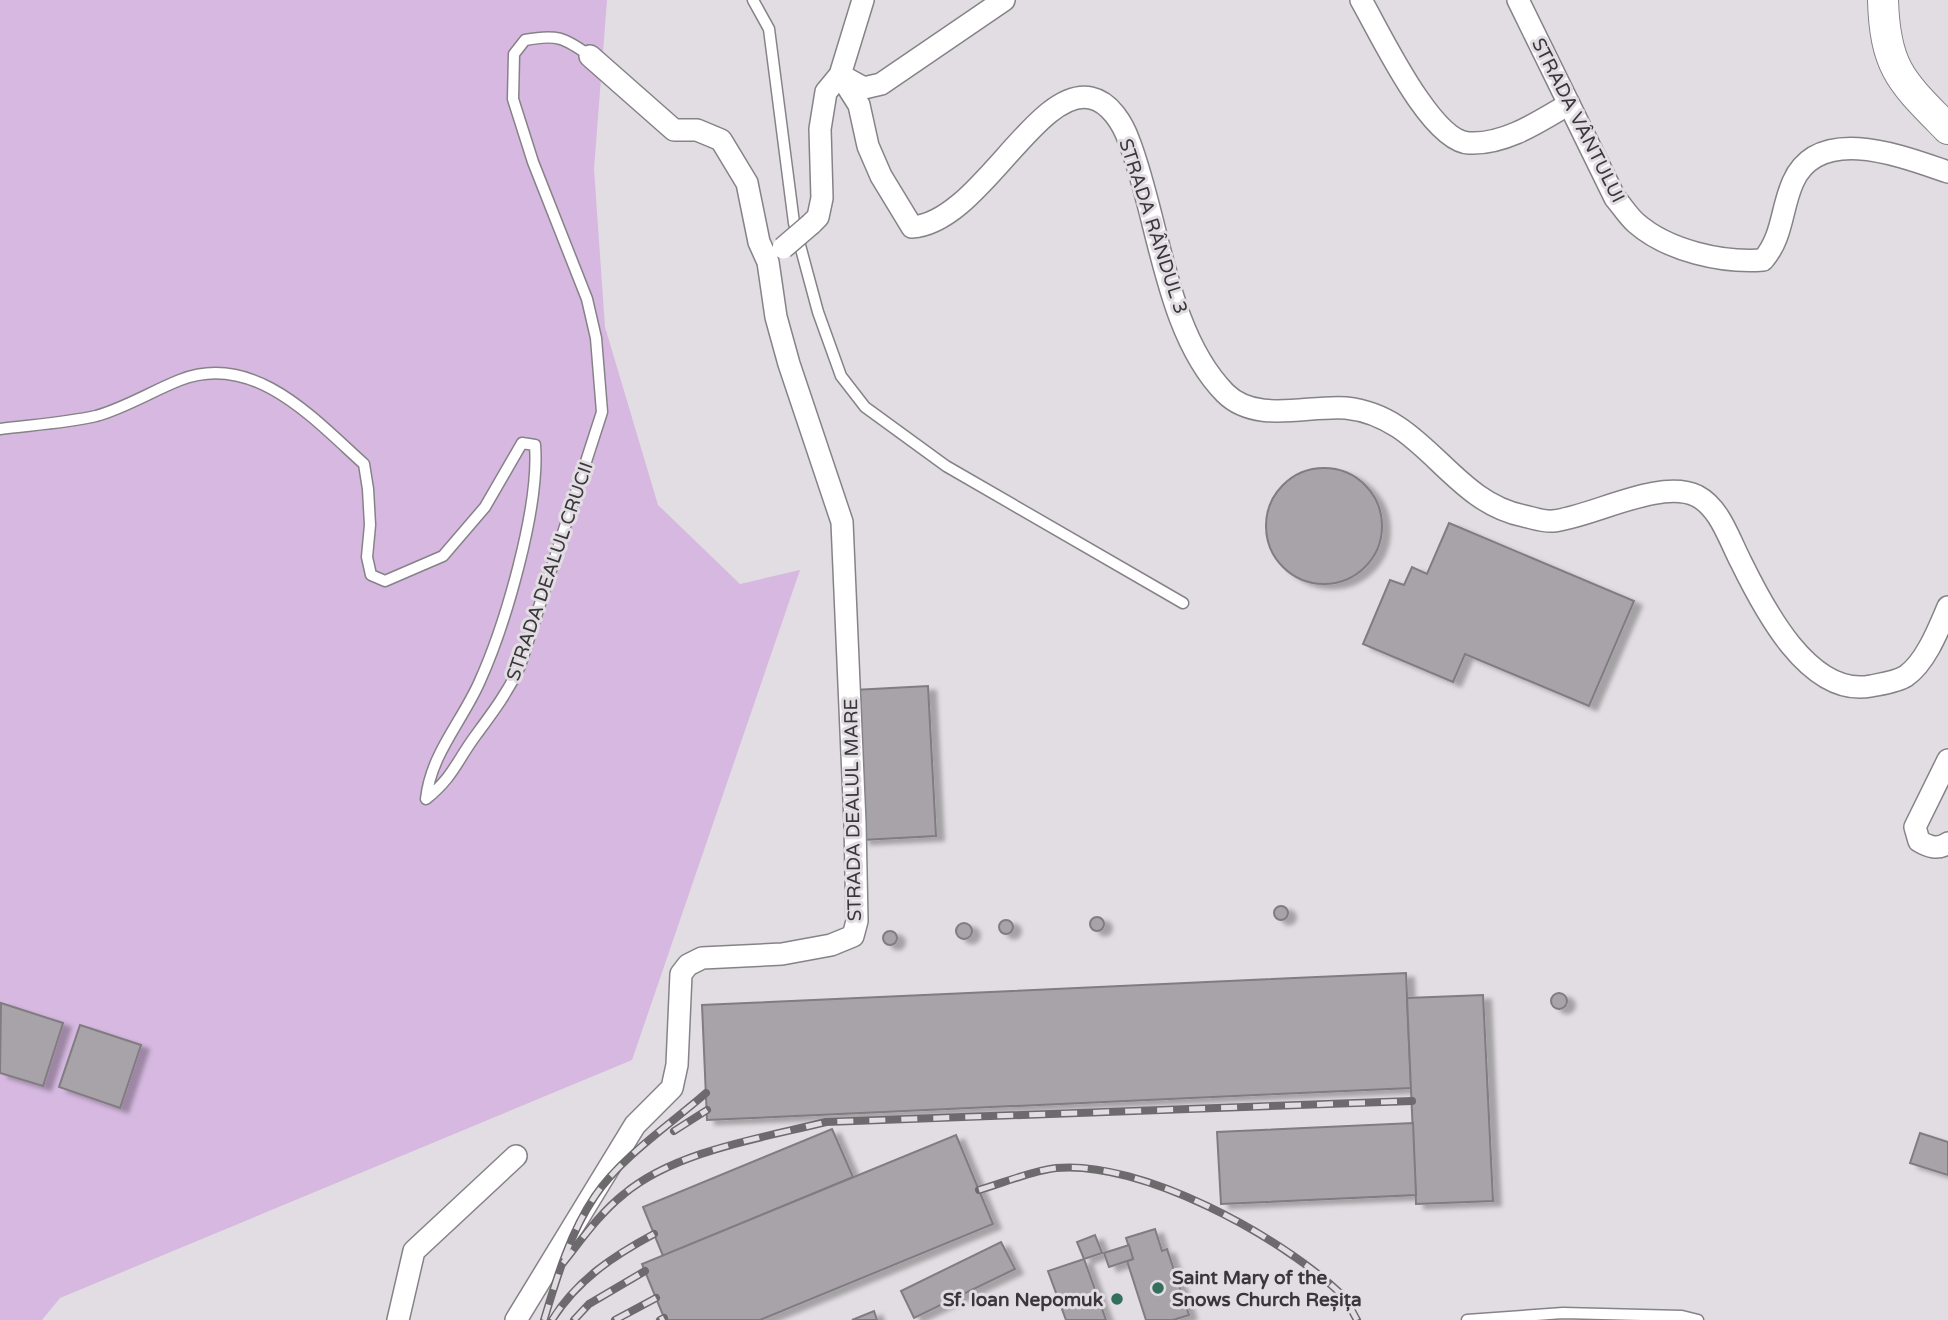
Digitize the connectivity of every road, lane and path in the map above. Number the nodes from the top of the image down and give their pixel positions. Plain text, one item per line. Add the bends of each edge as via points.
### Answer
1 (753, 0) edge
2 (863, 0) edge
3 (1004, 0) edge
4 (1361, 0) edge
5 (1518, 0) edge
6 (1883, 0) edge
7 (590, 55) joint
8 (840, 75) junction
9 (1569, 104) junction
10 (1948, 129) edge
11 (1948, 172) edge
12 (775, 255) junction
13 (0, 429) edge
14 (1183, 603) dead end
15 (1948, 607) edge
16 (1948, 760) edge
17 (1948, 843) edge
18 (516, 1156) dead end
19 (398, 1320) edge
20 (516, 1320) edge
21 (1467, 1320) edge
22 (1698, 1320) edge

1 - 14 lane via 769,29 794,223 841,376 865,407 946,466
2 - 8 street
3 - 8 street via 881,84 864,88
4 - 9 street via 1425,110 1447,136 1467,144 1496,140
5 - 9 street, STRADA VÂNTULUI
6 - 10 street via 1891,63
7 - 12 street, STRADA DEALUL CRUCII via 674,130 697,130 721,140 747,183 759,242
7 - 13 lane, STRADA DEALUL CRUCII via 567,39 525,40 514,54 513,99 587,299 596,338 602,412 520,666 504,700 449,780 426,799 428,779 479,684 498,629 530,513 537,473 535,445 522,443 485,506 443,556 385,581 371,575 367,557 370,526 364,464 307,412 261,382 233,374 201,373 97,416
8 - 12 street, bridge via 825,92 818,217
8 - 15 street, STRADA RÂNDUL 3 via 859,105 868,146 881,176 912,227 925,226 949,212 1061,102 1091,98 1113,111 1129,140 1178,307 1208,375 1230,398 1256,412 1347,408 1385,418 1413,436 1477,498 1509,513 1551,522 1664,492 1693,494 1713,507 1762,606 1791,645 1834,682 1860,688 1906,676 1924,654
9 - 11 street, STRADA VÂNTULUI via 1615,198 1633,221 1652,236 1741,262 1763,260 1775,246 1794,181 1805,163 1822,152 1847,148
12 - 20 street, STRADA DEALUL MARE via 776,317 842,522 856,823 853,936 782,954 702,958 688,965 681,974 672,1088 635,1125
16 - 17 street via 1915,827 1919,841 1928,847
18 - 19 street via 414,1251
21 - 22 lane via 1563,1313

